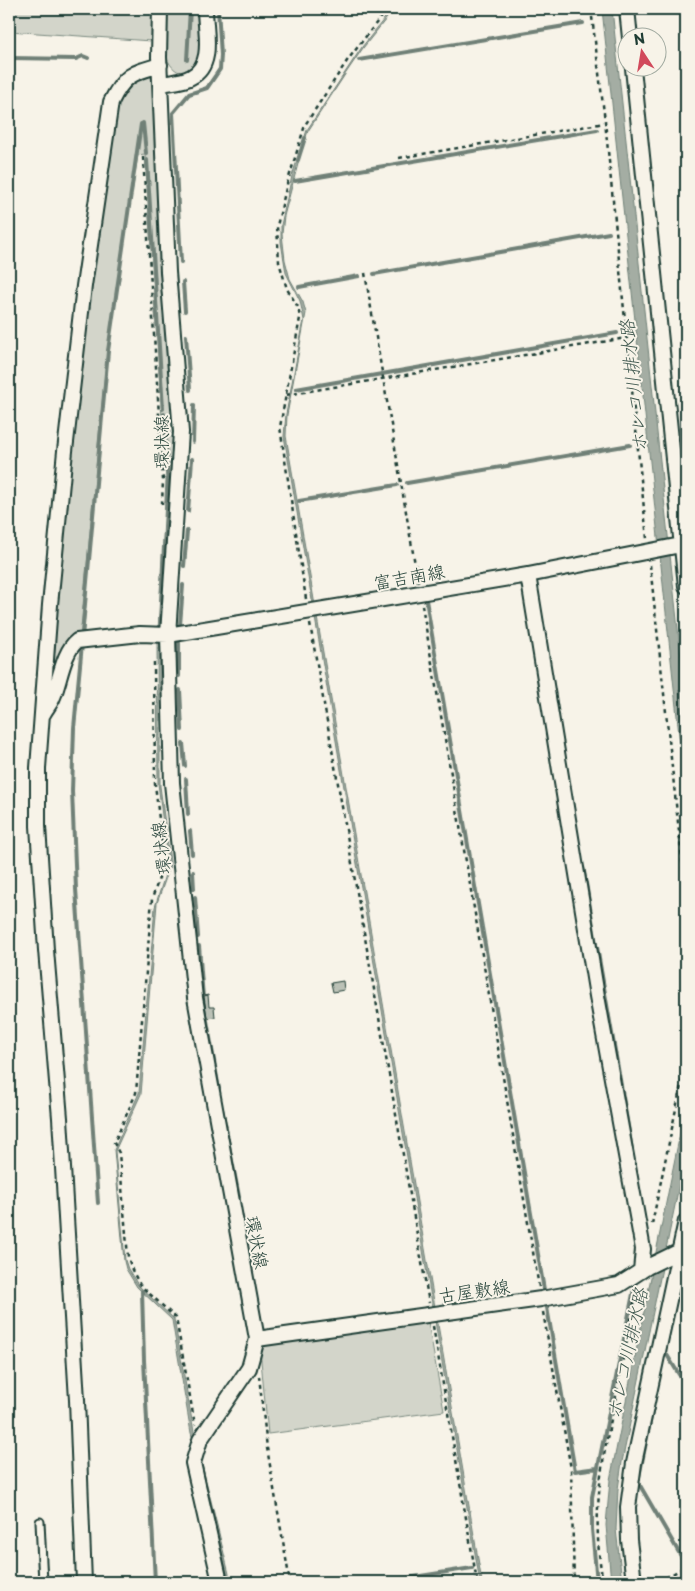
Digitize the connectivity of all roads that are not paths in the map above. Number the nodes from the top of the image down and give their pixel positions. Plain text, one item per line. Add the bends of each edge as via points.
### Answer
1 (160, 9) edge
2 (205, 9) edge
3 (627, 9) edge
4 (629, 28) edge
5 (160, 65) junction
6 (634, 78) edge
7 (161, 84) junction
8 (681, 545) edge
9 (528, 575) junction
10 (686, 586) edge
11 (168, 635) junction
12 (42, 714) junction
13 (686, 1221) edge
14 (679, 1252) edge
15 (644, 1269) junction
16 (257, 1338) junction
17 (40, 1522) dead end
18 (43, 1582) edge
19 (84, 1582) edge
20 (220, 1582) edge
21 (634, 1582) edge

1 - 5 street, 環状線
2 - 7 street via 207,55 200,71 190,78
3 - 4 street
5 - 7 street, 環状線
5 - 12 street via 133,73 118,88 111,102 84,286 50,605
6 - 8 street
7 - 11 street, 環状線 via 168,272 181,432
8 - 9 street, 富吉南線
8 - 10 street
9 - 11 street, 富吉南線
9 - 15 street
11 - 12 street, 富吉南線 via 140,634 72,644 53,699
11 - 16 street, 環状線 via 172,783 195,998
12 - 19 street via 38,826 73,1325
13 - 14 street
14 - 15 street, 古屋敷線
14 - 21 street via 632,1472 628,1507
15 - 16 street, 古屋敷線 via 619,1285 541,1299
16 - 20 street, 環状線 via 249,1368 200,1440 193,1463
17 - 18 lane

